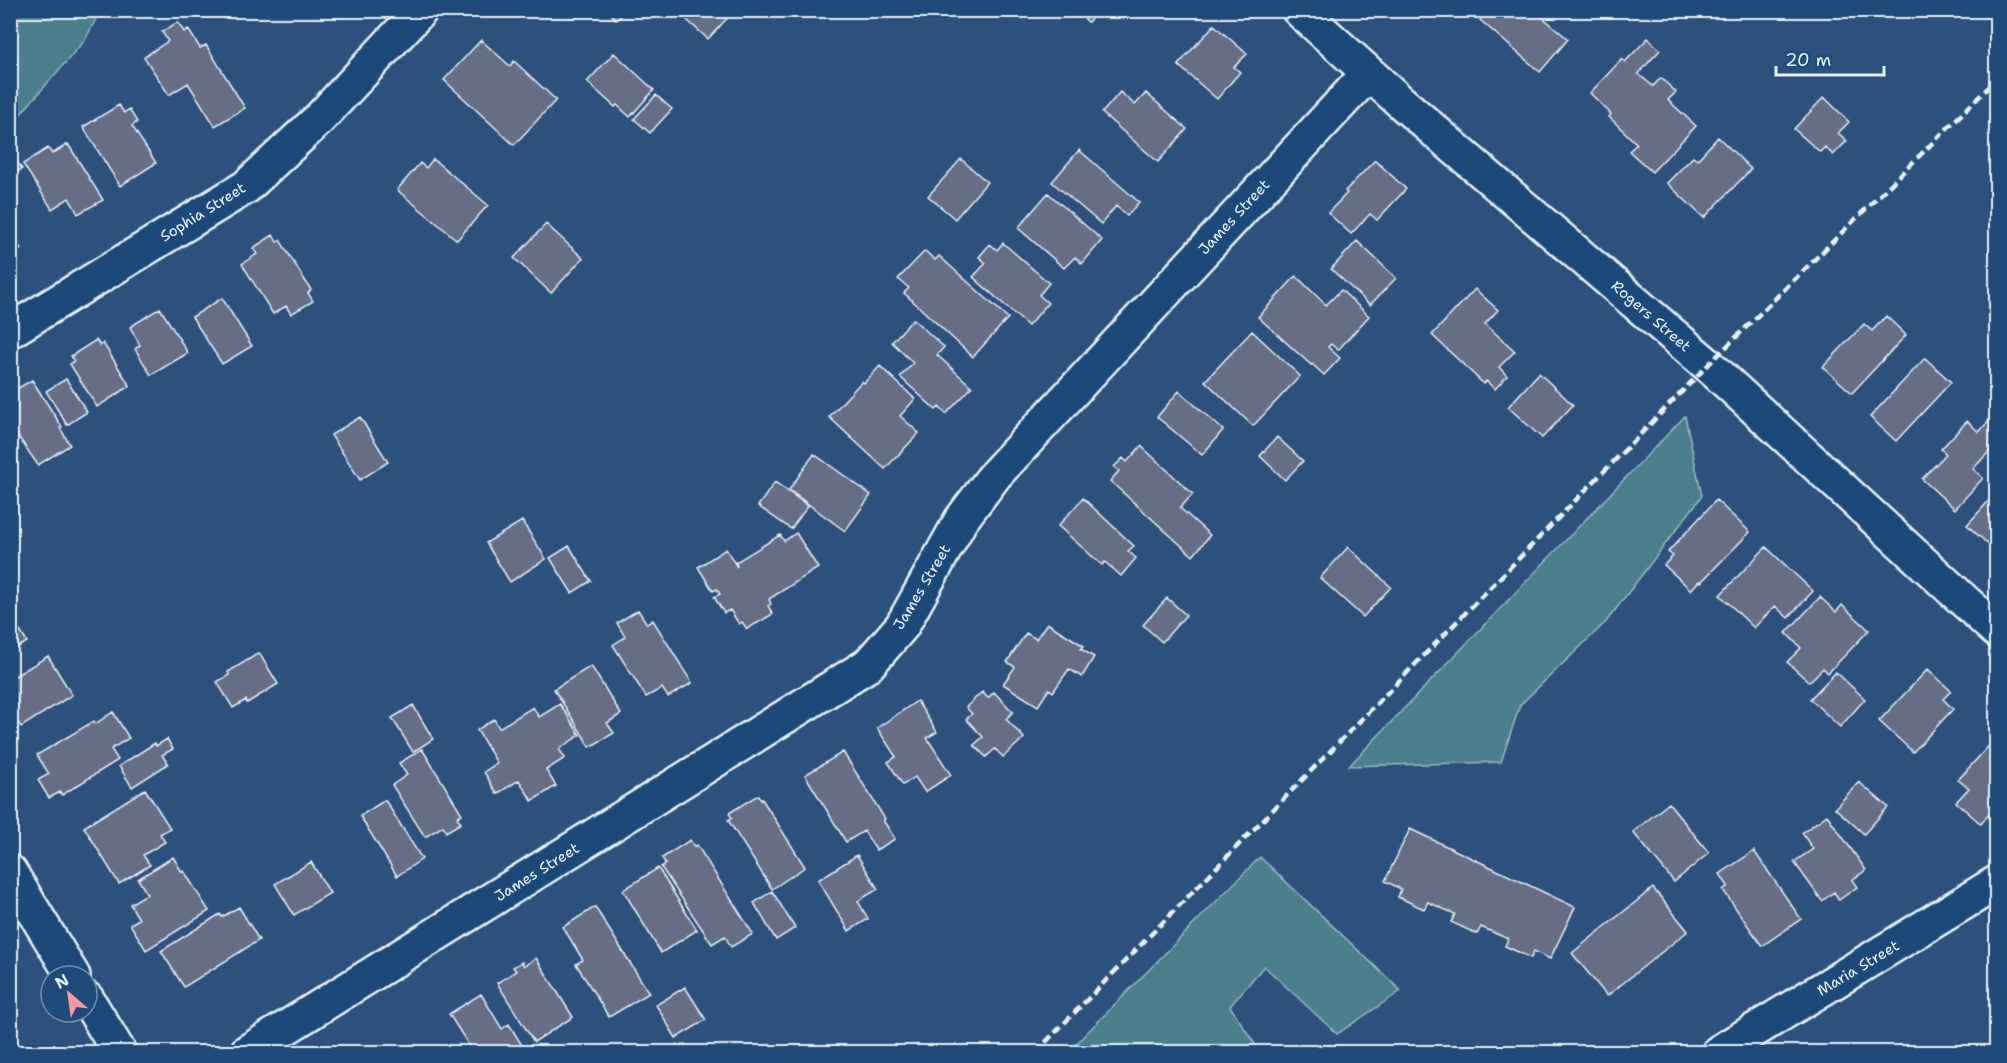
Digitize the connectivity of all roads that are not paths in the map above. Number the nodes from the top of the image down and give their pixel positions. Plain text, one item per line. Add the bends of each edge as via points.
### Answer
1 (421, 10) edge
2 (1299, 10) edge
3 (1369, 74) junction
4 (10, 332) edge
5 (1996, 630) edge
6 (10, 872) edge
7 (1996, 884) edge
8 (66, 964) edge
9 (99, 1019) edge
10 (119, 1053) edge
11 (247, 1053) edge
12 (1719, 1053) edge

1 - 4 street, Sophia Street via 319,119 246,186
2 - 3 street, Rogers Street
3 - 5 street, Rogers Street via 1708,365
3 - 11 street, James Street via 995,475 961,520 902,626 868,665
6 - 8 street
7 - 12 street, Maria Street
9 - 10 street

